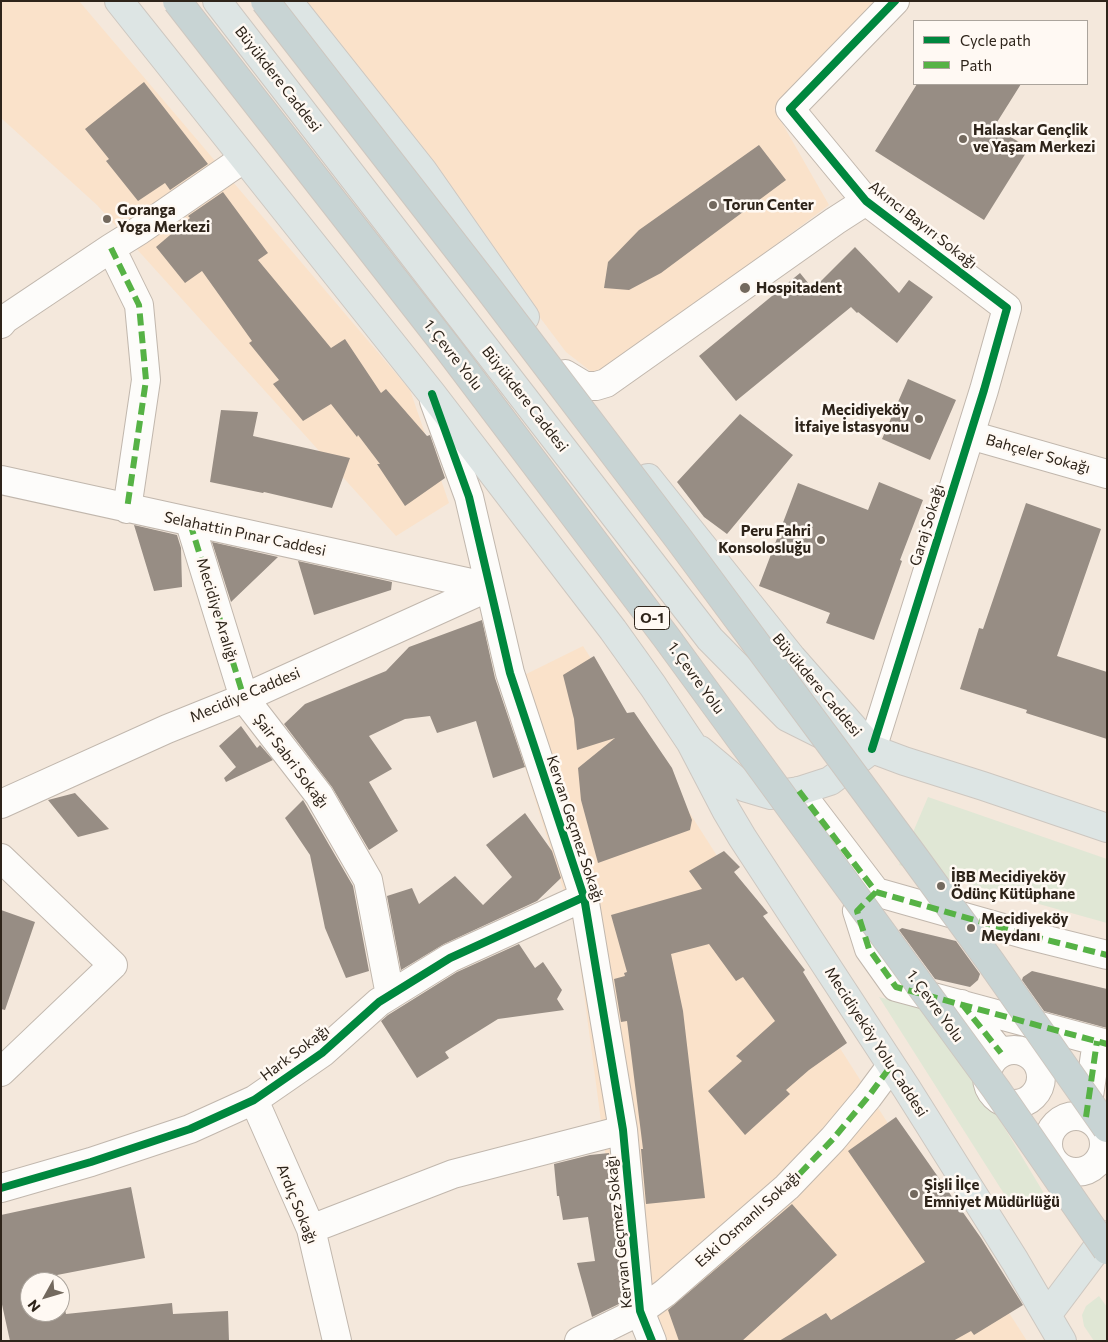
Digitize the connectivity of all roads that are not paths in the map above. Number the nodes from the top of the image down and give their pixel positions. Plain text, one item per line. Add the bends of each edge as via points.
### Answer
1 (119, 1) edge
2 (177, 1) edge
3 (217, 1) edge
4 (265, 1) edge
5 (288, 1) edge
6 (895, 1) edge
7 (243, 159) junction
8 (866, 201) junction
9 (111, 248) junction
10 (1007, 308) joint
11 (1, 324) edge
12 (565, 374) junction
13 (432, 394) junction
14 (970, 435) junction
15 (1107, 474) edge
16 (1, 480) edge
17 (128, 509) junction
18 (190, 523) junction
19 (489, 588) junction
20 (244, 698) junction
21 (691, 743) junction
22 (872, 749) junction
23 (799, 791) junction
24 (1, 804) edge
25 (1107, 828) edge
26 (1, 858) edge
27 (876, 892) junction
28 (584, 897) junction
29 (1107, 955) edge
30 (390, 995) junction
31 (961, 1004) junction
32 (1102, 1043) edge
33 (1001, 1053) dead end
34 (891, 1066) junction
35 (1, 1072) edge
36 (254, 1100) junction
37 (1097, 1123) edge
38 (623, 1130) junction
39 (1, 1188) edge
40 (311, 1229) junction
41 (1107, 1235) edge
42 (1107, 1250) edge
43 (640, 1311) junction
44 (1047, 1315) junction
45 (337, 1341) edge
46 (579, 1341) edge
47 (652, 1341) edge
48 (1062, 1341) edge

1 - 7 main road
2 - 42 highway, 1. Çevre Yolu / O-1, bridge via 447,347 666,637 990,1081
3 - 22 main road, Büyükdere Caddesi via 710,639 787,717 837,742
4 - 37 highway, bridge via 684,546 940,892
5 - 12 main road, Büyükdere Caddesi via 423,170
6 - 8 street, Akıncı Bayırı Sokağı via 790,109
7 - 9 street
7 - 13 main road
8 - 10 street, Akıncı Bayırı Sokağı
8 - 12 street, Akıncı Bayırı Sokağı via 606,383 585,386
9 - 11 street
9 - 17 street via 139,305 146,380
10 - 14 street, Garaj Sokağı
12 - 22 main road, Büyükdere Caddesi via 792,658
13 - 19 street, Kervan Geçmez Sokağı via 469,496
13 - 21 main road via 613,630
14 - 15 street, Bahçeler Sokağı
14 - 22 street, Garaj Sokağı
16 - 17 street, Selahattin Pınar Caddesi
17 - 18 street, Selahattin Pınar Caddesi
18 - 19 street, Selahattin Pınar Caddesi
18 - 20 street, Mecidiye Aralığı
19 - 20 street, Mecidiye Caddesi
19 - 28 street, Kervan Geçmez Sokağı via 510,673
20 - 24 street, Mecidiye Caddesi
20 - 30 street, Şair Sabri Sokağı via 319,795 368,880
21 - 23 main road via 744,787 771,795
21 - 34 main road, Mecidiyeköy Yolu Caddesi via 742,837
22 - 23 main road via 830,781
22 - 25 main road, Büyükdere Caddesi
23 - 27 street
26 - 35 street via 113,965
27 - 29 street
27 - 31 street via 857,911 869,949 896,987
28 - 30 street, Hark Sokağı via 450,958
28 - 38 street, Kervan Geçmez Sokağı
30 - 36 street, Hark Sokağı via 322,1053
31 - 32 street
31 - 33 street
32 - 37 street
34 - 43 street, Eski Osmanlı Sokağı via 834,1139 786,1187
34 - 44 main road, Mecidiyeköy Yolu Caddesi
36 - 39 street, Hark Sokağı via 190,1129
36 - 40 street, Ardıç Sokağı
38 - 40 street via 454,1174
38 - 43 street, Kervan Geçmez Sokağı
40 - 45 street, Ardıç Sokağı
41 - 44 main road
43 - 46 street, Eski Osmanlı Sokağı
43 - 47 street, Kervan Geçmez Sokağı
44 - 48 main road, Mecidiyeköy Yolu Caddesi

